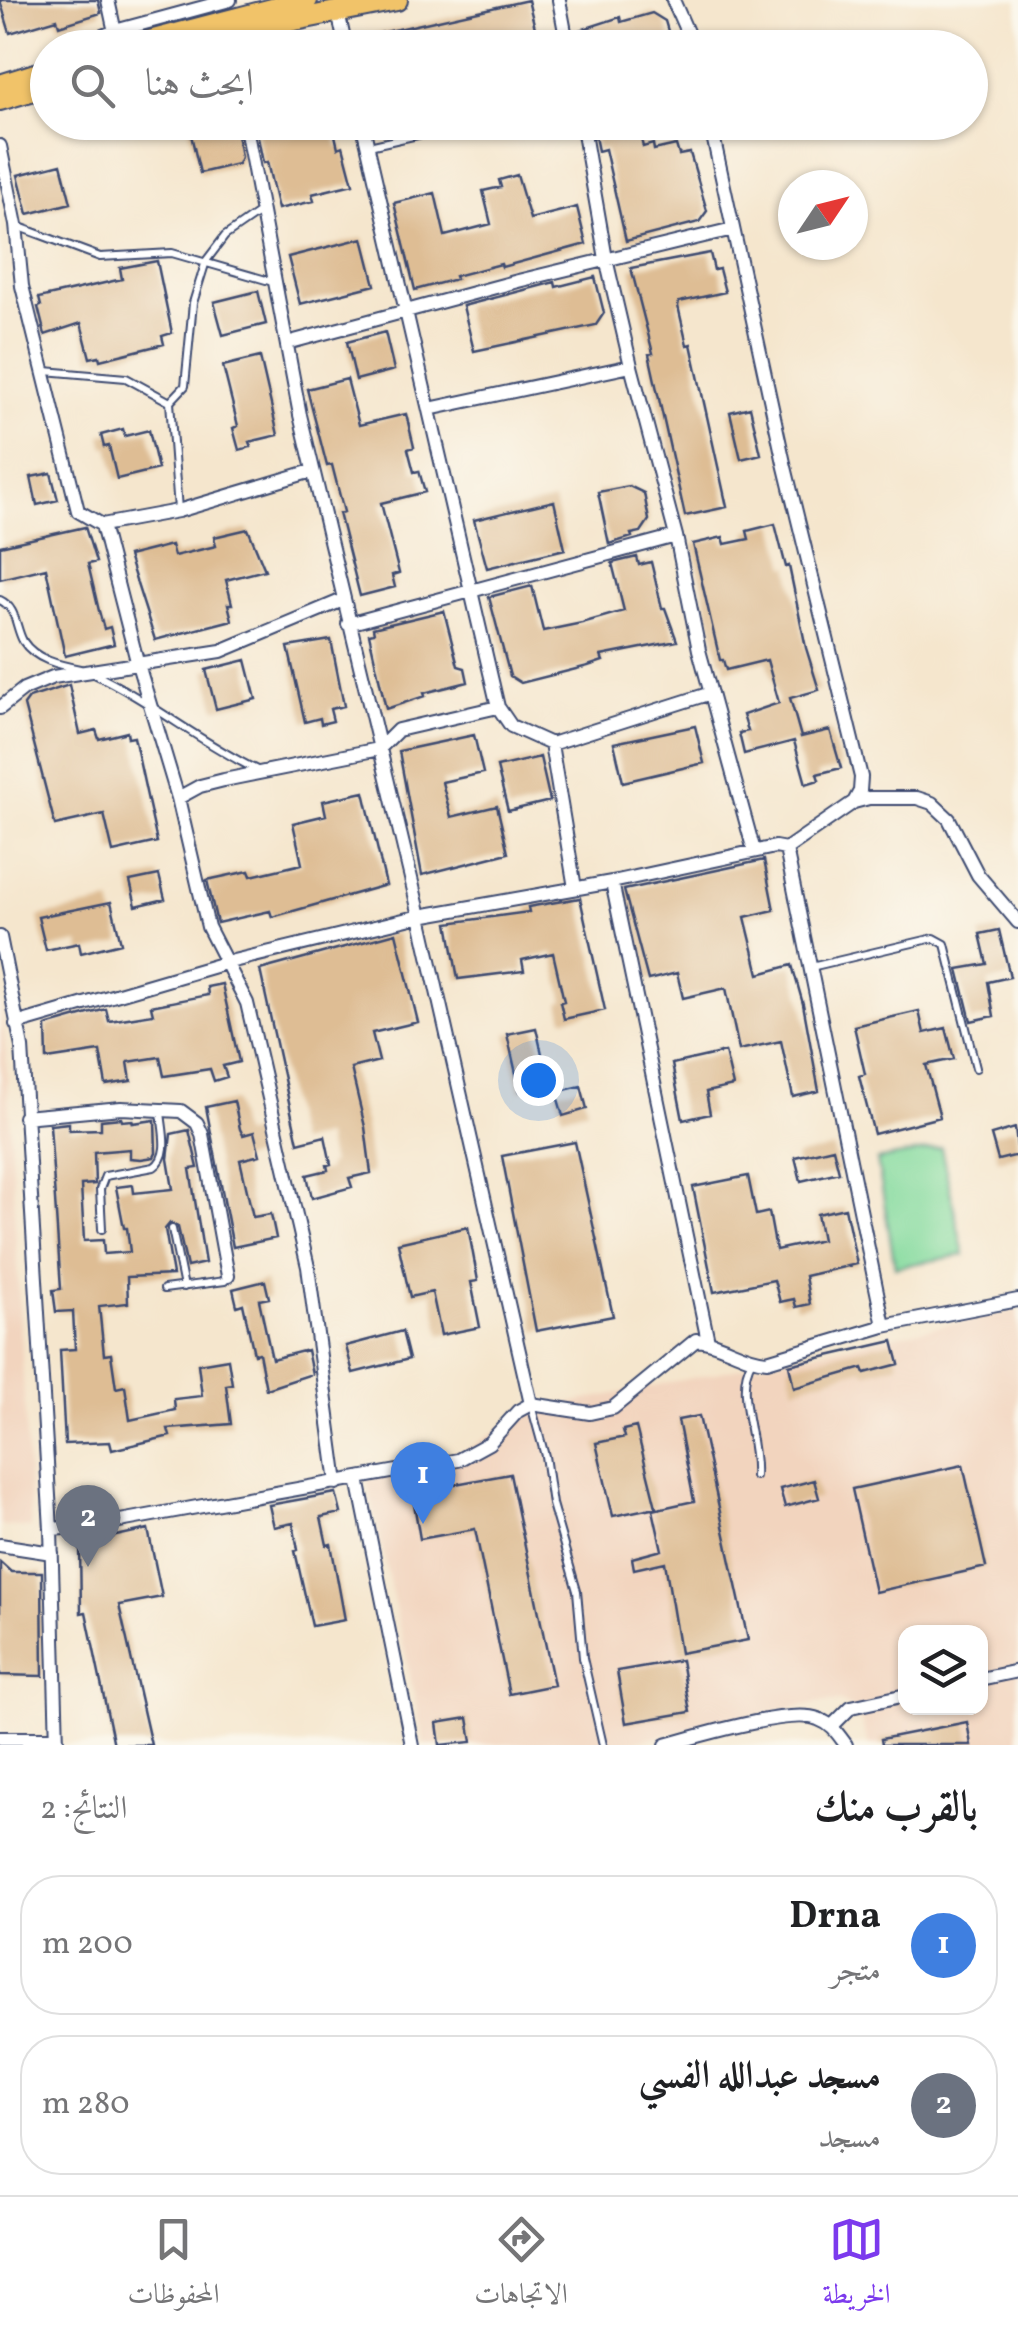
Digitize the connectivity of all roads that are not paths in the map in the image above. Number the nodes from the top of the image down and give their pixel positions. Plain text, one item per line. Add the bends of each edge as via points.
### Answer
1 (108, 0) edge
2 (307, 0) edge
3 (397, 0) edge
4 (559, 0) edge
5 (672, 0) edge
6 (236, 6) edge
7 (338, 12) junction
8 (116, 30) edge
9 (158, 30) edge
10 (274, 30) edge
11 (342, 30) edge
12 (565, 30) edge
13 (686, 30) edge
14 (30, 76) edge
15 (0, 85) edge
16 (30, 92) edge
17 (0, 101) edge
18 (249, 140) edge
19 (366, 140) edge
20 (395, 140) edge
21 (585, 140) edge
22 (714, 140) edge
23 (0, 146) edge
24 (368, 146) junction
25 (262, 210) junction
26 (16, 225) junction
27 (733, 229) junction
28 (606, 260) junction
29 (206, 261) junction
30 (273, 282) junction
31 (406, 311) junction
32 (287, 343) junction
33 (630, 366) junction
34 (44, 371) junction
35 (170, 402) junction
36 (429, 409) junction
37 (312, 470) junction
38 (178, 511) junction
39 (102, 525) junction
40 (676, 536) junction
41 (472, 592) junction
42 (0, 600) edge
43 (343, 600) junction
44 (348, 624) junction
45 (137, 661) junction
46 (84, 670) junction
47 (712, 693) junction
48 (149, 703) junction
49 (498, 707) junction
50 (0, 708) edge
51 (551, 744) junction
52 (379, 748) junction
53 (263, 773) junction
54 (178, 798) junction
55 (854, 802) junction
56 (786, 850) junction
57 (754, 851) junction
58 (612, 882) junction
59 (575, 888) junction
60 (420, 916) junction
61 (1018, 922) edge
62 (0, 937) edge
63 (225, 963) junction
64 (811, 966) junction
65 (16, 1024) junction
66 (976, 1068) dead end
67 (161, 1110) junction
68 (24, 1118) junction
69 (172, 1229) dead end
70 (102, 1230) dead end
71 (228, 1276) joint
72 (184, 1288) junction
73 (164, 1289) dead end
74 (1018, 1300) edge
75 (884, 1326) junction
76 (708, 1341) junction
77 (752, 1360) junction
78 (531, 1404) junction
79 (755, 1476) dead end
80 (358, 1479) junction
81 (337, 1482) junction
82 (51, 1529) junction
83 (0, 1545) edge
84 (52, 1553) junction
85 (1018, 1671) edge
86 (988, 1677) edge
87 (898, 1698) edge
88 (832, 1726) junction
89 (0, 1738) edge
90 (700, 1740) edge
91 (57, 1741) edge
92 (412, 1745) edge
93 (603, 1745) edge
94 (666, 1745) edge
95 (846, 1745) edge

1 - 8 street
2 - 6 main road
3 - 7 main road
4 - 12 street
5 - 13 street
6 - 9 main road
7 - 10 main road
7 - 11 street
14 - 15 main road
16 - 17 main road
18 - 25 street
19 - 24 street
20 - 24 lane
21 - 28 street
22 - 27 street
23 - 26 street
24 - 31 street
25 - 29 lane via 225,236
25 - 30 street
26 - 29 lane via 100,257 172,253
26 - 34 street via 22,286
27 - 28 street
27 - 55 street via 861,776
28 - 31 street
28 - 33 street
29 - 30 lane
29 - 35 lane via 193,302 185,386
30 - 32 street
31 - 32 street
31 - 36 street
32 - 37 street
33 - 36 street
33 - 40 street
34 - 35 lane via 126,378
34 - 39 street via 78,511
35 - 38 lane
36 - 41 street
37 - 38 street
37 - 43 street
38 - 39 street
39 - 45 street
40 - 41 street
40 - 47 street
41 - 44 street
41 - 49 street
42 - 46 lane via 34,654
43 - 44 street
43 - 45 street via 221,650
44 - 52 street
45 - 46 street
45 - 48 street
46 - 48 lane
46 - 50 street via 36,683
47 - 51 street
47 - 57 street
48 - 53 lane
48 - 54 street
49 - 51 street via 511,726
49 - 52 street via 398,730
51 - 59 street
52 - 53 street
52 - 60 street
53 - 54 street via 200,786
54 - 63 street via 208,927
55 - 56 street
55 - 61 street via 932,803 949,819 978,876
56 - 57 street
56 - 64 street
57 - 58 street
58 - 59 street
58 - 76 street
59 - 60 street
60 - 63 street
60 - 78 street
62 - 65 street
63 - 65 street
63 - 81 street via 247,1003 308,1268
64 - 66 lane via 934,938 944,944
64 - 75 street
65 - 68 street
67 - 68 street
67 - 70 lane via 164,1154 154,1167 105,1176
67 - 71 street via 189,1115 202,1134
68 - 82 street
69 - 72 lane
71 - 72 lane
72 - 73 lane
74 - 75 street
75 - 77 street
76 - 77 street
76 - 78 street via 688,1344 613,1408 590,1413
77 - 79 lane via 743,1383
78 - 80 street via 489,1443 458,1460
78 - 93 lane via 577,1591 582,1658
80 - 81 street
80 - 92 street
81 - 82 street
82 - 84 street
83 - 84 street
84 - 91 street
85 - 86 street
87 - 88 street via 852,1707
88 - 90 street via 814,1717 780,1718
88 - 95 street
89 - 91 street
90 - 94 street

